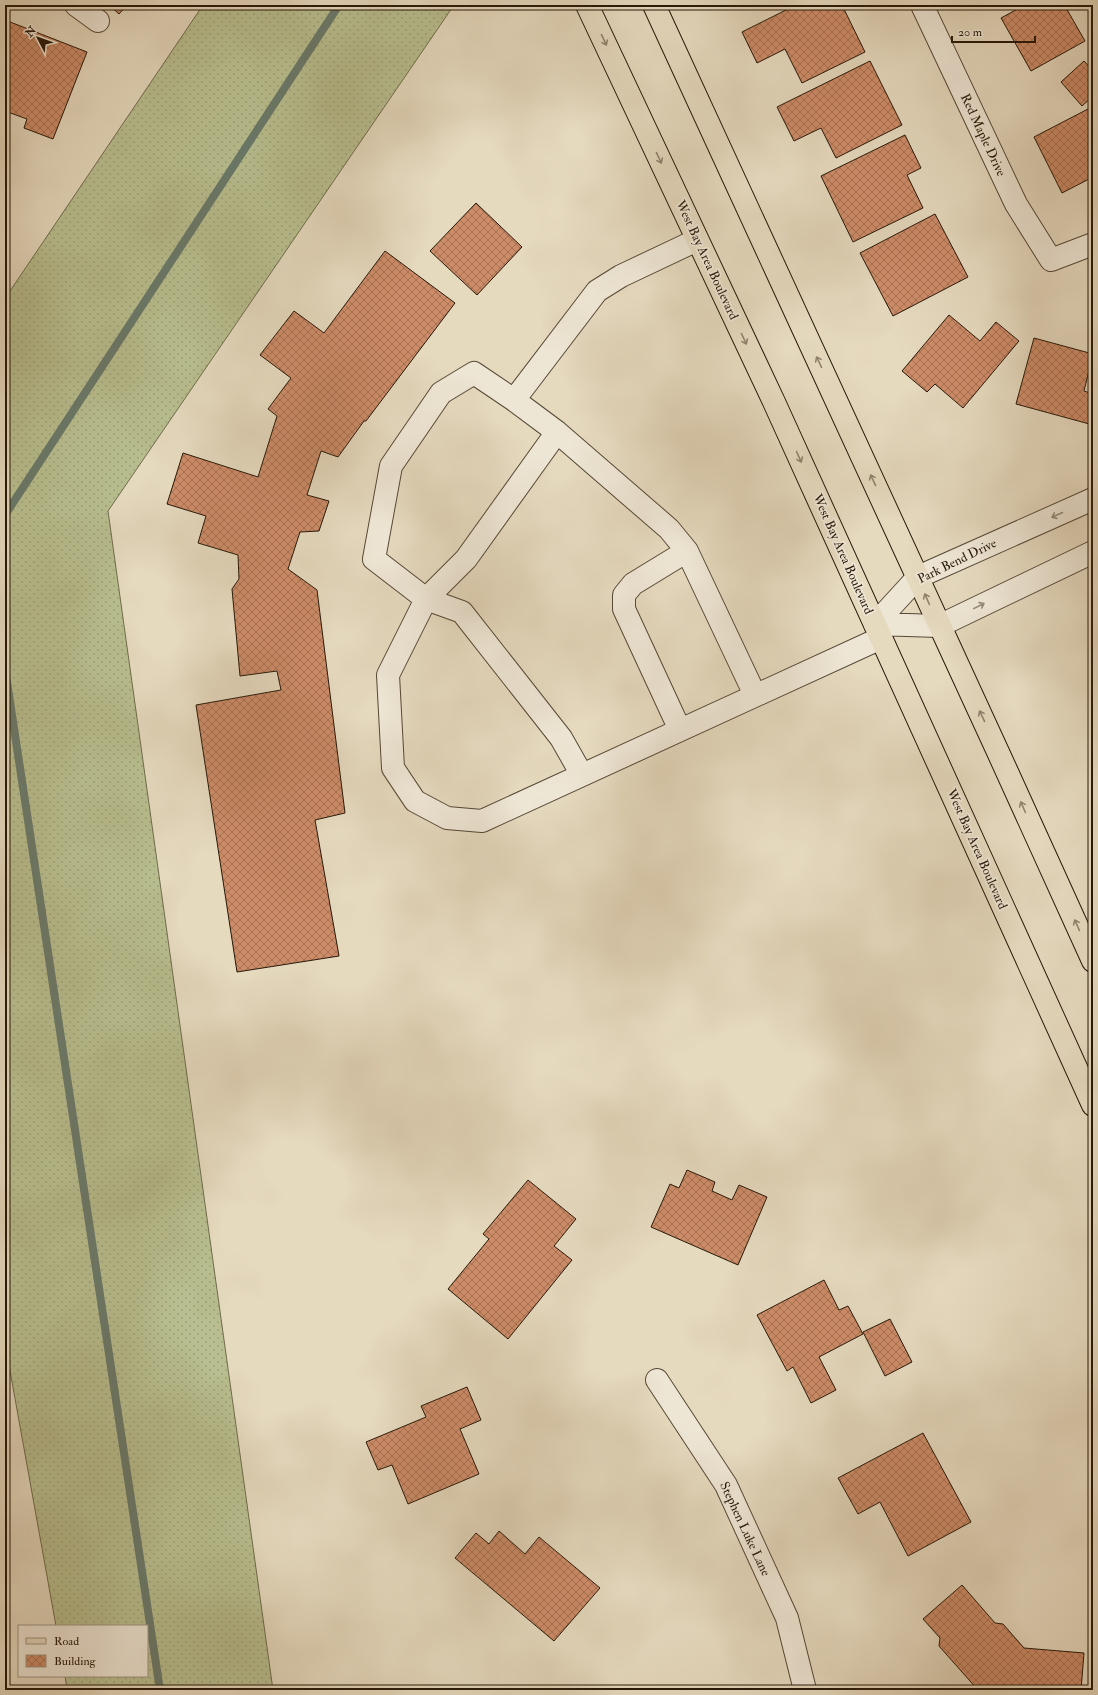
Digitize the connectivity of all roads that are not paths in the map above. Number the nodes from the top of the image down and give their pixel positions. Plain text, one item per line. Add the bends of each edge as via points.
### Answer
1 (76, 5) edge
2 (587, 5) edge
3 (654, 5) edge
4 (922, 5) edge
5 (98, 21) dead end
6 (698, 240) junction
7 (1093, 244) edge
8 (514, 400) junction
9 (557, 432) junction
10 (1093, 499) edge
11 (687, 551) junction
12 (1093, 552) edge
13 (918, 577) junction
14 (426, 599) junction
15 (939, 626) junction
16 (878, 631) junction
17 (755, 695) junction
18 (680, 730) junction
19 (582, 775) junction
20 (1093, 961) edge
21 (1093, 1106) edge
22 (657, 1380) dead end
23 (805, 1690) edge

1 - 5 street
2 -> 6 main road, West Bay Area Boulevard
13 -> 3 main road
4 - 7 street, Red Maple Drive via 1016,204 1051,260
6 - 8 street via 621,276 597,291
6 -> 16 main road, West Bay Area Boulevard
8 - 9 street
8 - 14 street via 474,373 441,393 391,466 374,558
9 - 11 street via 669,529
9 - 14 street via 466,560
10 -> 13 street, Park Bend Drive
11 - 17 street
11 - 18 street via 633,584 624,594 624,609
15 -> 12 street
15 -> 13 main road
13 - 16 street, Park Bend Drive
14 - 19 street via 462,612 561,738
14 - 19 street via 388,675 393,768 415,801 447,818 482,821
15 - 16 street
20 -> 15 main road
16 - 17 street
16 - 21 main road, West Bay Area Boulevard
17 - 18 street
18 - 19 street
22 - 23 street, Stephen Luke Lane via 726,1485 786,1618

